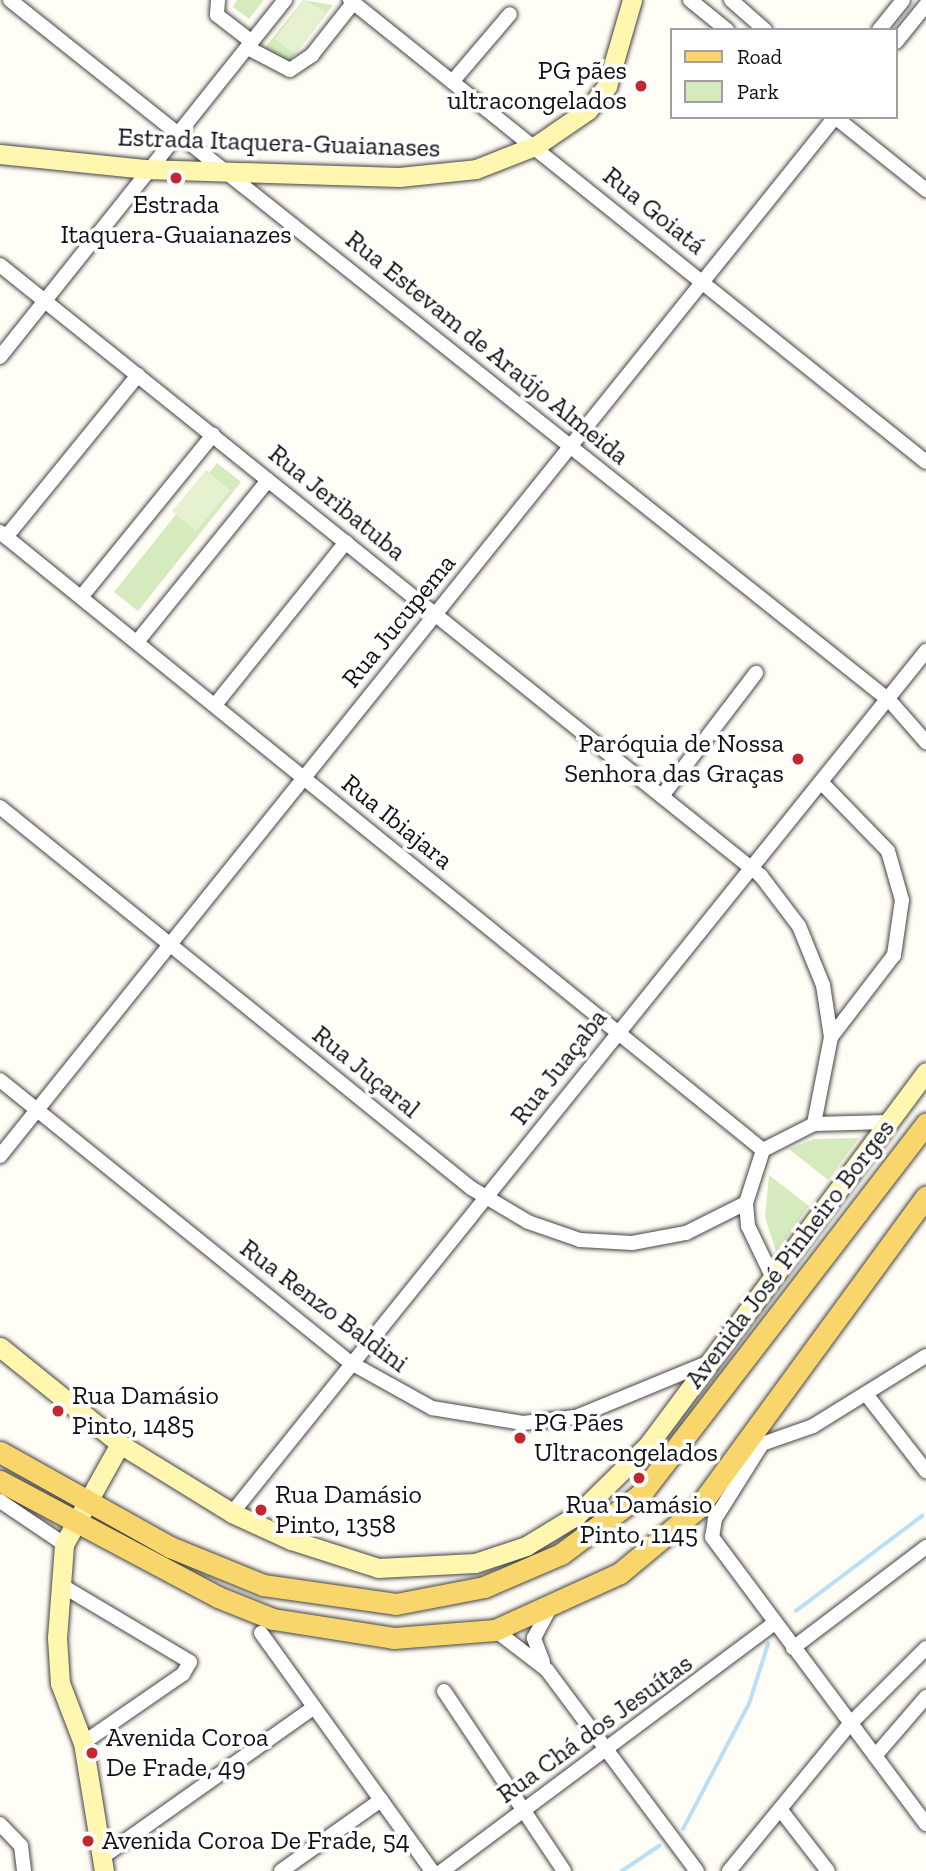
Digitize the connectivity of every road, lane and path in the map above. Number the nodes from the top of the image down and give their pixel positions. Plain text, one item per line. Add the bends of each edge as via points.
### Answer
1 (10, 0) edge
2 (218, 0) edge
3 (285, 0) edge
4 (632, 0) edge
5 (690, 0) edge
6 (731, 0) edge
7 (903, 0) edge
8 (352, 1) edge
9 (926, 5) edge
10 (510, 14) dead end
11 (725, 28) edge
12 (763, 28) edge
13 (881, 28) edge
14 (898, 40) edge
15 (250, 45) junction
16 (453, 82) junction
17 (833, 119) edge
18 (837, 119) edge
19 (180, 134) junction
20 (533, 147) junction
21 (0, 154) edge
22 (152, 169) junction
23 (226, 169) junction
24 (926, 190) edge
25 (0, 265) edge
26 (704, 283) junction
27 (46, 301) junction
28 (0, 358) edge
29 (138, 374) junction
30 (213, 435) junction
31 (571, 448) junction
32 (926, 462) edge
33 (268, 480) junction
34 (3, 534) edge
35 (346, 542) junction
36 (82, 596) junction
37 (436, 615) junction
38 (137, 642) junction
39 (926, 651) edge
40 (756, 673) dead end
41 (887, 699) junction
42 (215, 705) junction
43 (926, 742) edge
44 (304, 779) junction
45 (821, 782) junction
46 (662, 796) junction
47 (0, 807) edge
48 (752, 867) junction
49 (169, 944) junction
50 (618, 1032) junction
51 (831, 1037) junction
52 (926, 1072) edge
53 (0, 1080) edge
54 (37, 1110) junction
55 (888, 1122) junction
56 (926, 1123) edge
57 (814, 1124) junction
58 (763, 1150) junction
59 (0, 1156) edge
60 (926, 1196) edge
61 (483, 1198) junction
62 (746, 1203) junction
63 (772, 1276) junction
64 (0, 1347) edge
65 (926, 1356) edge
66 (351, 1363) junction
67 (707, 1363) junction
68 (866, 1394) junction
69 (757, 1441) junction
70 (120, 1444) junction
71 (0, 1452) edge
72 (926, 1471) edge
73 (0, 1481) edge
74 (0, 1502) edge
75 (78, 1510) junction
76 (232, 1513) junction
77 (64, 1544) junction
78 (926, 1547) edge
79 (61, 1585) junction
80 (549, 1610) junction
81 (776, 1624) junction
82 (495, 1630) junction
83 (261, 1633) dead end
84 (792, 1646) junction
85 (926, 1648) edge
86 (547, 1670) junction
87 (444, 1691) dead end
88 (926, 1697) edge
89 (314, 1707) junction
90 (849, 1725) junction
91 (83, 1744) junction
92 (608, 1752) junction
93 (875, 1756) junction
94 (926, 1796) edge
95 (381, 1800) junction
96 (913, 1805) junction
97 (780, 1808) junction
98 (525, 1811) junction
99 (0, 1824) edge
100 (926, 1824) edge
101 (103, 1865) edge
102 (24, 1871) edge
103 (281, 1871) edge
104 (432, 1871) edge
105 (442, 1871) edge
106 (564, 1871) edge
107 (697, 1871) edge
108 (729, 1871) edge
109 (828, 1871) edge

1 - 19 street, Rua Estevam de Araújo Almeida
2 - 15 street via 217,15
3 - 15 street
4 - 20 street, Estrada Itaquera-Guaianases via 607,86 572,123
5 - 11 street
6 - 12 street
7 - 13 street
8 - 15 street via 312,55 290,69
8 - 16 street, Rua Goiatá
9 - 14 street
10 - 16 street
15 - 19 street
16 - 20 street, Rua Goiatá
17 - 26 street, Rua Jucupema
18 - 24 street
19 - 22 street
19 - 23 street, Rua Estevam de Araújo Almeida
20 - 23 street, Estrada Itaquera-Guaianases via 438,177
20 - 26 street, Rua Goiatá
21 - 22 street, Estrada Itaquera-Guaianases
22 - 23 street, Estrada Itaquera-Guaianases
22 - 27 street
23 - 31 street, Rua Estevam de Araújo Almeida
25 - 27 street, Rua Jeribatuba
26 - 31 street, Rua Jucupema
26 - 32 street, Rua Goiatá
27 - 28 street
27 - 29 street, Rua Jeribatuba
29 - 30 street, Rua Jeribatuba
29 - 34 street
30 - 33 street, Rua Jeribatuba
30 - 36 street
31 - 37 street, Rua Jucupema
31 - 41 street, Rua Estevam de Araújo Almeida
33 - 35 street, Rua Jeribatuba
33 - 38 street
34 - 36 street, Rua Ibiajara
35 - 37 street, Rua Jeribatuba
35 - 42 street
36 - 38 street, Rua Ibiajara
37 - 44 street, Rua Jucupema
37 - 46 street, Rua Jeribatuba
38 - 42 street, Rua Ibiajara
39 - 41 street, Rua Juaçaba
40 - 46 street
41 - 43 street, Rua Estevam de Araújo Almeida
41 - 45 street, Rua Juaçaba
42 - 44 street, Rua Ibiajara
44 - 49 street, Rua Jucupema
44 - 50 street, Rua Ibiajara
45 - 48 street, Rua Juaçaba
45 - 51 street via 888,850 902,900 894,955
46 - 48 street, Rua Jeribatuba
47 - 49 street, Rua Juçaral
48 - 50 street, Rua Juaçaba
48 - 51 street, Rua Jeribatuba via 782,900 814,957
49 - 54 street, Rua Jucupema
49 - 61 street, Rua Juçaral
50 - 58 street, Rua Ibiajara
50 - 61 street, Rua Juaçaba
51 - 57 street, Rua Jeribatuba
52 - 55 street
53 - 54 street, Rua Renzo Baldini
54 - 59 street, Rua Jucupema
54 - 66 street, Rua Renzo Baldini
55 - 57 street
55 - 63 street
56 - 75 main road, Avenida José Pinheiro Borges via 640,1495 561,1554 520,1574 439,1599 396,1604 305,1595 212,1565
57 - 58 street
58 - 62 street
60 - 69 main road, Avenida José Pinheiro Borges
61 - 62 street, Rua Juçaral via 558,1234 602,1244 686,1233
61 - 66 street, Rua Juaçaba
62 - 63 street via 748,1226
63 - 67 street
64 - 70 street
65 - 68 street
66 - 67 street, Rua Renzo Baldini via 432,1408 523,1423 607,1407
66 - 76 street, Rua Juaçaba
67 - 76 street via 607,1489 551,1532 504,1554 444,1568 377,1568 347,1562
68 - 69 street via 813,1426
68 - 72 street
69 - 80 main road, Avenida José Pinheiro Borges via 658,1546
69 - 81 street via 711,1533
70 - 75 street
70 - 76 street
71 - 75 main road, Avenida José Pinheiro Borges
73 - 75 main road, Avenida José Pinheiro Borges
74 - 77 street
75 - 77 street
75 - 82 main road, Avenida José Pinheiro Borges via 218,1597 273,1619 394,1638
77 - 79 street
78 - 84 street
79 - 91 street via 59,1672
79 - 91 street via 188,1659 183,1674
80 - 82 main road, Avenida José Pinheiro Borges
80 - 86 street via 534,1637
81 - 84 street
81 - 92 street, Rua Chá dos Jesuítas
82 - 86 street
83 - 89 street
84 - 90 street
85 - 90 street
86 - 92 street
87 - 98 street
88 - 93 street
89 - 95 street
89 - 101 street
90 - 93 street
90 - 97 street
91 - 101 street
92 - 98 street, Rua Chá dos Jesuítas
92 - 107 street
93 - 96 street
94 - 96 street
95 - 103 street
95 - 104 street
96 - 100 street
97 - 108 street
97 - 109 street
98 - 105 street, Rua Chá dos Jesuítas
98 - 106 street
99 - 102 street via 21,1846

